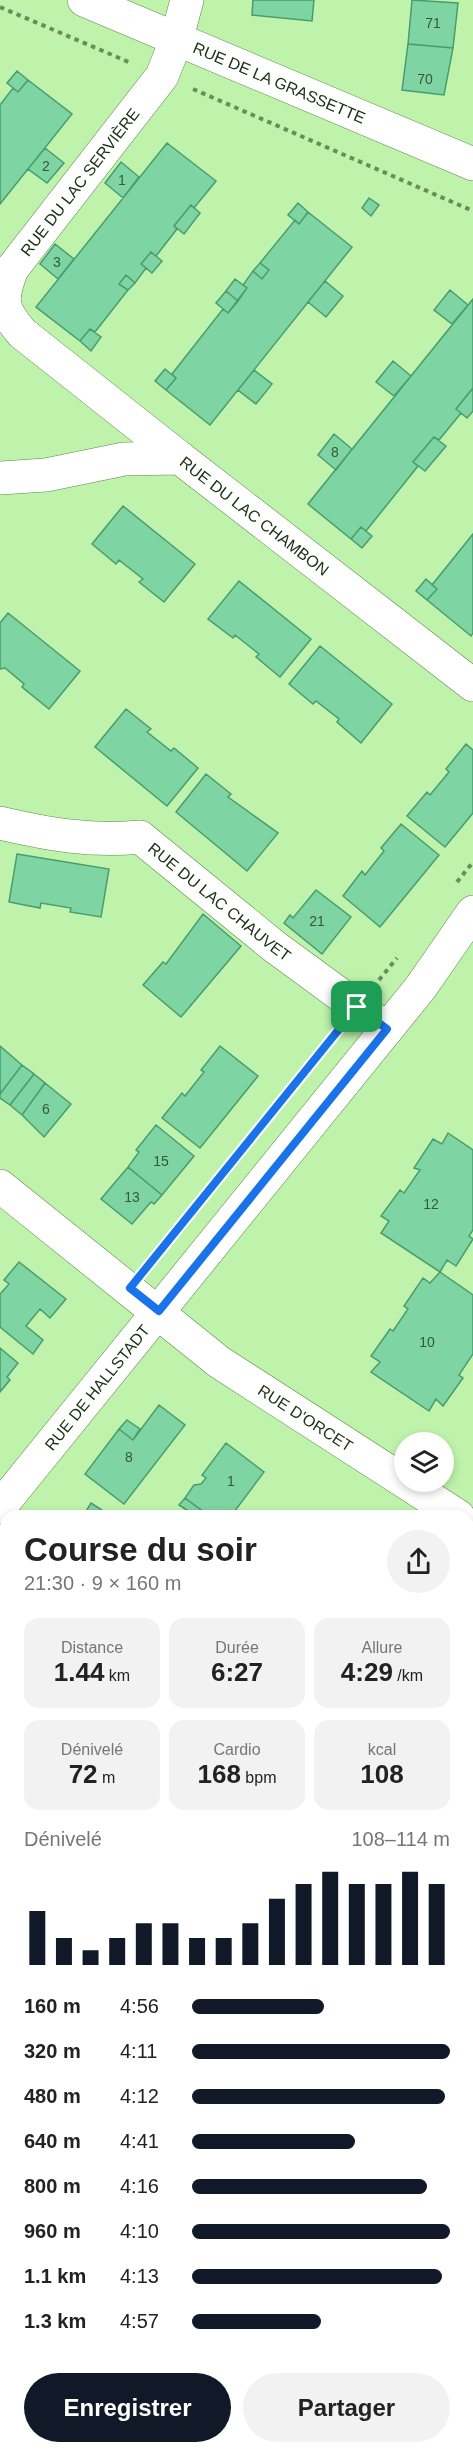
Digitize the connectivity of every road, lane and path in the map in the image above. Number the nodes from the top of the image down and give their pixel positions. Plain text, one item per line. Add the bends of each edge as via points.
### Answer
1 (84, 0) edge
2 (187, 0) edge
3 (0, 7) edge
4 (176, 41) junction
5 (162, 76) junction
6 (473, 164) edge
7 (473, 211) edge
8 (180, 458) junction
9 (0, 478) edge
10 (473, 685) edge
11 (0, 823) edge
12 (473, 862) edge
13 (462, 901) edge
14 (473, 951) edge
15 (401, 953) dead end
16 (421, 987) junction
17 (357, 1007) junction
18 (387, 1029) junction
19 (0, 1186) edge
20 (130, 1288) junction
21 (159, 1311) junction
22 (0, 1507) edge
23 (449, 1510) edge

1 - 4 street, RUE DE LA GRASSETTE
2 - 4 street, RUE DU LAC SERVIÈRE
3 - 5 path
4 - 5 street, RUE DU LAC SERVIÈRE
4 - 6 street, RUE DE LA GRASSETTE
5 - 7 path
5 - 8 street, RUE DU LAC SERVIÈRE via 1,289 3,311 22,333
8 - 9 street, RUE DU LAC CHAMBON via 124,459 46,475
8 - 10 street, RUE DU LAC CHAMBON
11 - 17 street, RUE DU LAC CHAUVET via 56,836 105,841 140,837 275,947
12 - 13 path
13 - 16 street, RUE DE HALLSTADT
14 - 16 street, RUE DE HALLSTADT
15 - 17 path
16 - 18 street, RUE DE HALLSTADT
17 - 18 street, RUE DU LAC CHAUVET
17 - 20 path
18 - 21 street, RUE DE HALLSTADT
19 - 20 street, RUE D'ORCET
20 - 21 street, RUE D'ORCET
21 - 22 street, RUE DE HALLSTADT
21 - 23 street, RUE D'ORCET via 219,1362

